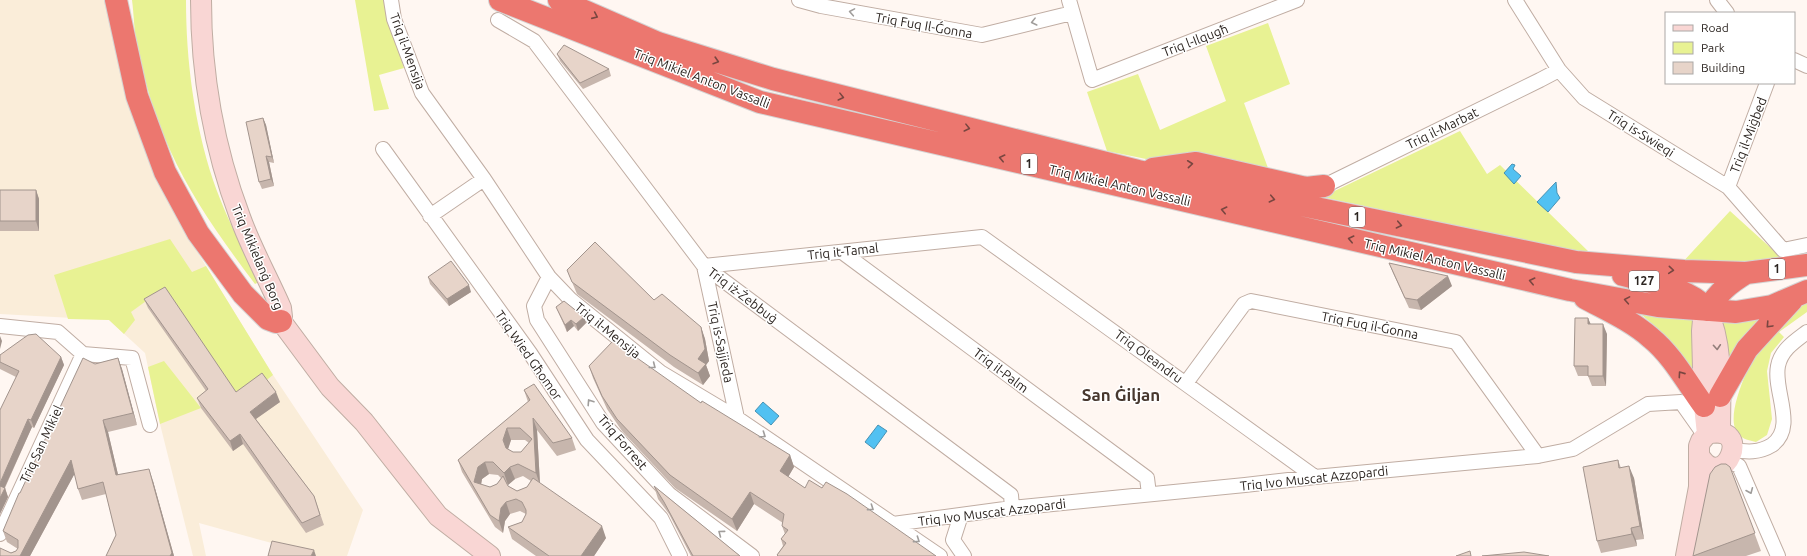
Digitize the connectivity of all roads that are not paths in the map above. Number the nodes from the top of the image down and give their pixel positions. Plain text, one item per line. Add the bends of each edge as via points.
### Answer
1 (116, 0) edge
2 (201, 0) edge
3 (391, 0) edge
4 (559, 0) edge
5 (800, 0) edge
6 (1297, 0) edge
7 (1515, 0) edge
8 (1717, 0) edge
9 (1278, 4) edge
10 (1071, 6) edge
11 (499, 10) edge
12 (1726, 12) edge
13 (1795, 60) edge
14 (1807, 66) edge
15 (1559, 70) junction
16 (1767, 84) edge
17 (383, 149) dead end
18 (1138, 171) junction
19 (484, 179) junction
20 (1324, 186) joint
21 (1728, 187) junction
22 (430, 216) junction
23 (982, 237) joint
24 (1807, 245) edge
25 (842, 252) junction
26 (1576, 262) junction
27 (1807, 265) edge
28 (704, 266) junction
29 (1746, 273) junction
30 (549, 277) junction
31 (1570, 290) junction
32 (1802, 294) edge
33 (1707, 310) junction
34 (281, 321) junction
35 (0, 326) edge
36 (1805, 336) edge
37 (83, 354) junction
38 (1186, 383) junction
39 (1712, 401) junction
40 (737, 418) junction
41 (150, 425) dead end
42 (1711, 434) junction
43 (1538, 456) junction
44 (1719, 459) junction
45 (1315, 477) junction
46 (669, 494) junction
47 (1150, 494) junction
48 (1012, 508) junction
49 (961, 515) junction
50 (661, 518) junction
51 (894, 524) junction
52 (0, 534) edge
53 (953, 540) junction
54 (490, 556) edge
55 (680, 556) edge
56 (752, 556) edge
57 (940, 556) edge
58 (964, 556) edge
59 (1686, 556) edge
60 (1778, 556) edge

1 - 34 highway via 137,96 165,172 198,233 243,294 268,318 276,322
2 - 34 main road, Triq Mikielanġ Borg via 204,65 223,170 240,219 281,308
3 - 19 street, Triq il-Mensija via 394,19 422,93
4 -> 18 highway, Triq Mikiel Anton Vassalli / 1 via 658,43 773,79
10 -> 5 street, Triq Fuq Il-Ǵonna via 982,35
6 - 9 street, Triq l-Ilqugħ
7 - 15 street, Triq is-Swieqi
8 - 12 street
9 - 10 street, Triq l-Ilqugħ via 1092,80
11 - 28 street, Triq iż-Żebbuġ via 534,41
31 -> 11 highway, Triq Mikiel Anton Vassalli / 1 via 760,102
13 - 14 street
15 - 20 street, Triq il-Marbat
15 - 21 street, Triq is-Swieqi via 1584,98
16 - 21 street, Triq il-Miġbed
17 - 22 street, Triq Wied Għomor
18 -> 20 highway via 1196,163 1306,188
18 -> 26 highway, Triq Mikiel Anton Vassalli / 1
19 - 22 street
19 - 30 street, Triq il-Mensija
21 - 24 street, Triq is-Swieqi via 1783,250
22 - 50 street, Triq Wied Għomor via 530,353 587,440
23 - 25 street, Triq it-Tamal
23 - 38 street, Triq Oleandru
25 - 28 street, Triq it-Tamal
25 - 47 street, Triq il-Palm via 1146,478
26 -> 29 highway, Triq Mikiel Anton Vassalli / 1 via 1684,271
26 - 33 highway, 127 via 1688,294 1700,301
27 - 29 highway, 1
28 - 40 street, Triq is-Sajjieda
28 - 48 street, Triq iż-Żebbuġ via 1011,495
29 - 33 highway via 1723,288
30 -> 40 street, Triq il-Mensija via 571,300 660,372
46 -> 30 street, Triq Forrest via 604,423 537,320 534,306
33 -> 31 highway, Triq Mikiel Anton Vassalli via 1658,306
39 -> 31 highway via 1651,338
32 - 33 highway, Triq Mikiel Anton Vassalli via 1772,306 1736,312
32 -> 39 highway via 1748,349
33 - 39 main road via 1702,331
34 - 54 main road, Triq Mikielanġ Borg via 330,387 364,422 438,516
35 - 37 street via 58,332
36 - 44 street via 1785,349 1778,365 1777,378 1783,429 1778,440 1753,452
37 - 41 street via 132,358
37 - 52 street, Triq San Mikiel
38 - 43 street, Triq Fuq il-Ġonna via 1244,304 1251,301 1456,342
38 - 45 street, Triq Oleandru
39 - 42 main road
40 -> 51 street, Triq il-Mensija
42 - 43 street, Triq Ivo Muscat Azzopardi via 1680,402 1648,404 1574,450
42 - 44 main road via 1699,446
42 - 44 main road via 1730,439
43 - 45 street, Triq Ivo Muscat Azzopardi
44 - 59 main road via 1700,487
44 -> 60 street via 1739,466
45 - 47 street, Triq Ivo Muscat Azzopardi
46 - 50 street
56 -> 46 street, Triq Forrest
47 - 48 street, Triq Ivo Muscat Azzopardi
48 - 49 street, Triq Ivo Muscat Azzopardi
49 - 51 street, Triq Ivo Muscat Azzopardi
49 - 53 street, Triq il-Mensija
50 - 55 street, Triq Wied Għomor
51 -> 57 street, Triq il-Mensija
53 - 57 street, Triq il-Mensija
53 - 58 street

